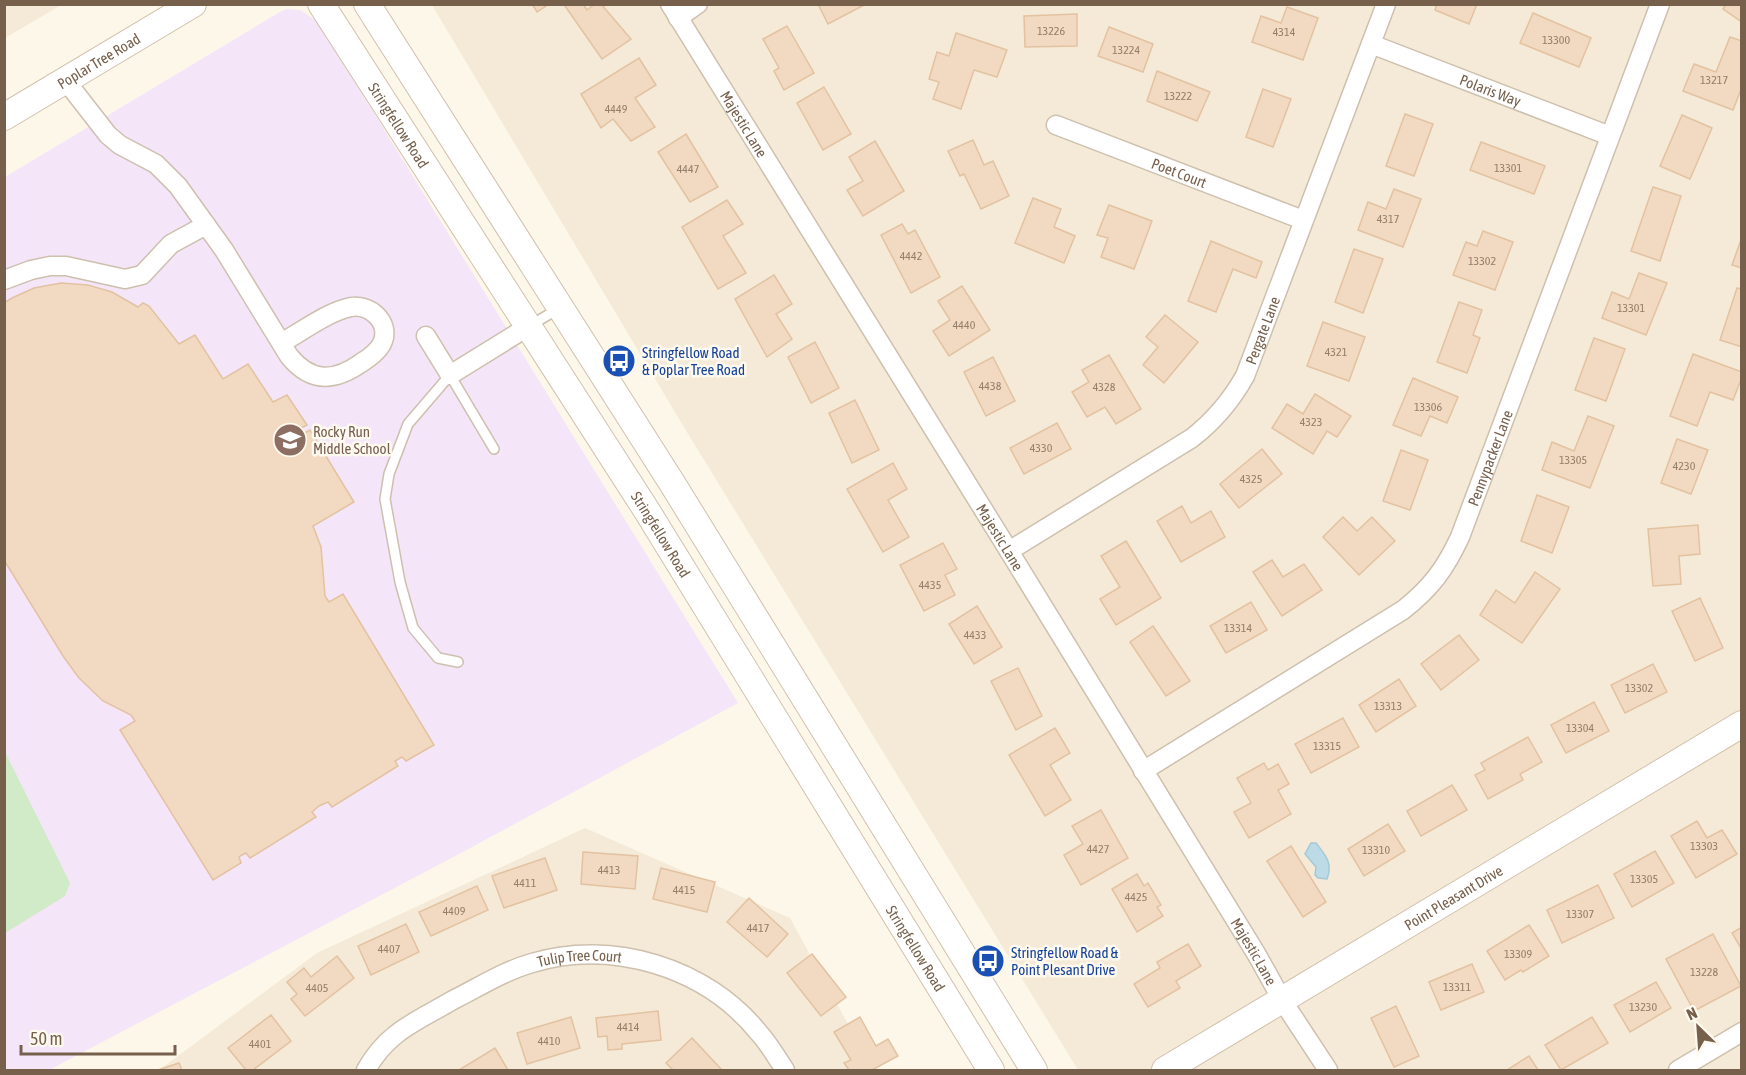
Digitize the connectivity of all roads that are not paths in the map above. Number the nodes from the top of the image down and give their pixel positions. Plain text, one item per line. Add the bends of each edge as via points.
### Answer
1 (193, 4) edge
2 (321, 4) edge
3 (367, 4) edge
4 (698, 4) edge
5 (1386, 4) edge
6 (1660, 4) edge
7 (674, 11) edge
8 (1371, 44) junction
9 (66, 81) junction
10 (4, 117) edge
11 (1056, 125) dead end
12 (1610, 136) junction
13 (1303, 220) junction
14 (206, 225) junction
15 (4, 280) edge
16 (560, 307) junction
17 (529, 326) junction
18 (426, 336) dead end
19 (281, 343) junction
20 (450, 375) junction
21 (494, 449) dead end
22 (1009, 551) junction
23 (458, 662) dead end
24 (1742, 724) edge
25 (1143, 771) junction
26 (1282, 1000) junction
27 (1742, 1032) edge
28 (366, 1071) edge
29 (785, 1071) edge
30 (991, 1071) edge
31 (1034, 1071) edge
32 (1165, 1071) edge
33 (1328, 1071) edge
34 (1678, 1071) edge

1 - 9 main road, Poplar Tree Road
2 - 17 main road, Stringfellow Road
3 - 16 main road
4 - 7 street
5 - 8 street, Pergate Lane
6 - 12 street, Pennypacker Lane
7 - 22 street, Majestic Lane
8 - 12 street, Polaris Way
8 - 13 street, Pergate Lane
9 - 10 main road, Poplar Tree Road
9 - 14 street via 108,135 156,164 178,186
11 - 13 street, Poet Court
12 - 25 street, Pennypacker Lane via 1465,526 1447,564 1422,595 1402,610
13 - 22 street, Pergate Lane via 1245,376 1223,410 1192,438
14 - 15 street via 171,244 142,275 125,279 50,266
14 - 19 street
16 - 17 lane
16 - 31 main road
17 - 20 street
17 - 30 main road, Stringfellow Road
18 - 20 street
19 - 19 street via 294,363 309,373 333,377 350,371 376,352 384,340 384,331 372,311 362,306 351,307
20 - 21 lane
20 - 23 lane via 408,424 389,474 385,498 400,582 413,628 438,658
22 - 25 street, Majestic Lane
24 - 26 main road, Point Pleasant Drive
25 - 26 street, Majestic Lane
26 - 32 main road, Point Pleasant Drive
26 - 33 street, Majestic Lane
27 - 34 street
28 - 29 street, Tulip Tree Court via 376,1053 397,1032 492,979 531,963 585,954 621,956 687,976 738,1011 759,1032

